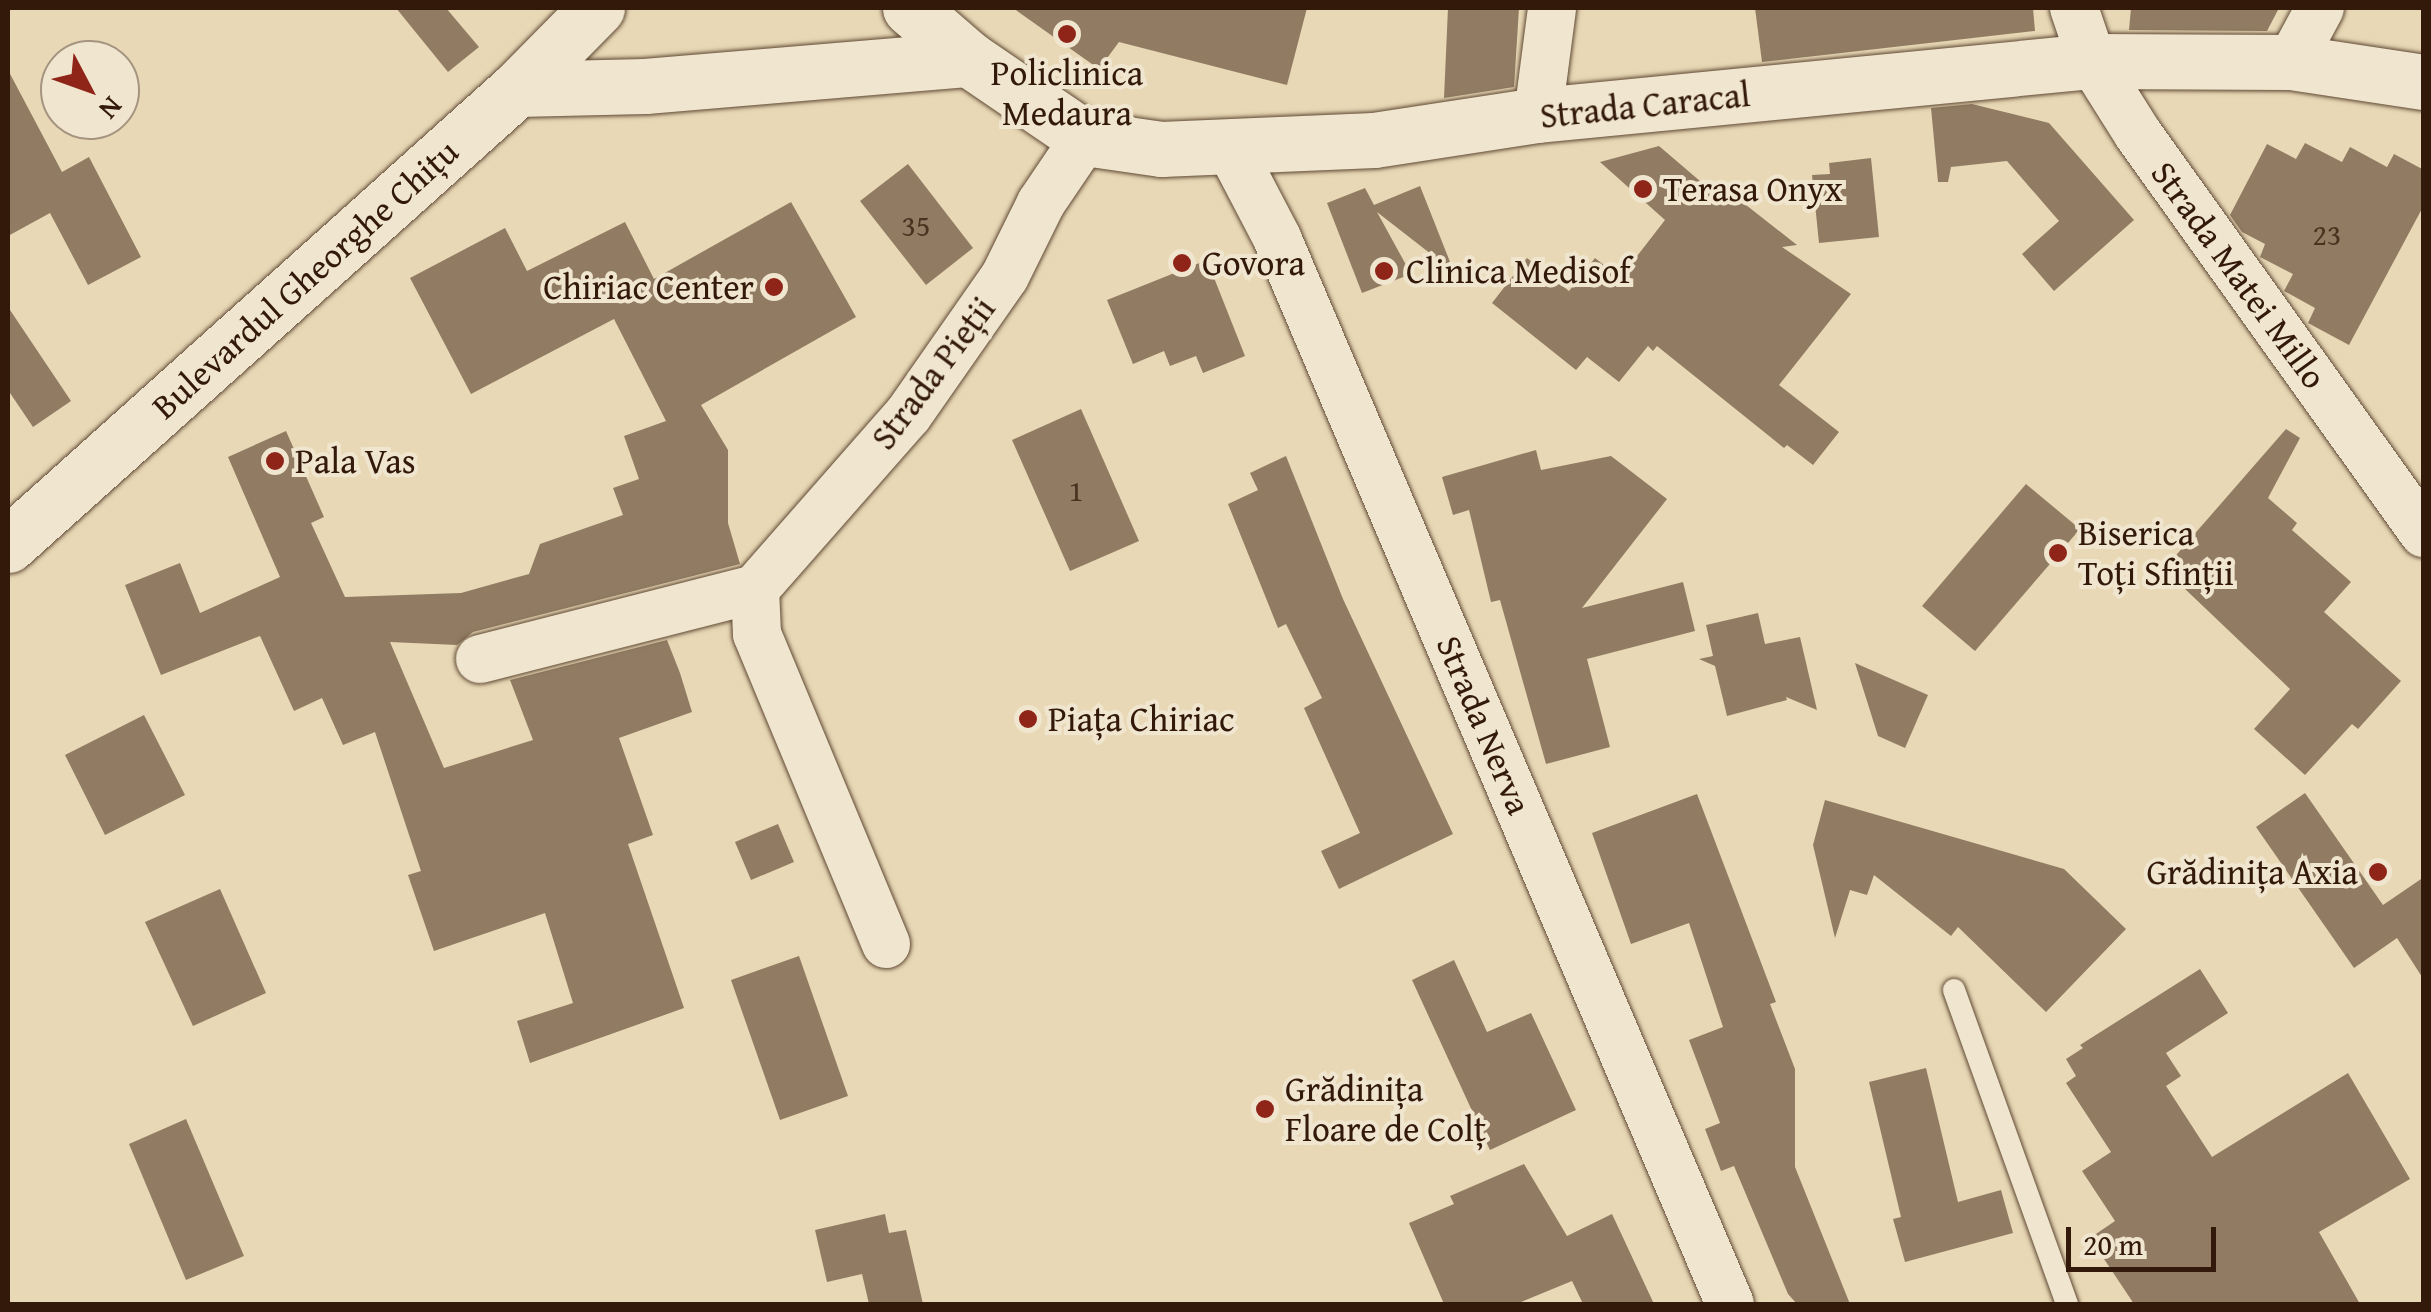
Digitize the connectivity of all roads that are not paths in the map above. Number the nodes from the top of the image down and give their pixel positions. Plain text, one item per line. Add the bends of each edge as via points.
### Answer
1 (598, 8) edge
2 (910, 8) edge
3 (1552, 8) edge
4 (2074, 8) edge
5 (2320, 8) edge
6 (970, 59) junction
7 (2092, 61) junction
8 (2292, 62) junction
9 (2424, 82) edge
10 (517, 89) junction
11 (1538, 114) junction
12 (1085, 138) junction
13 (1230, 148) junction
14 (2424, 533) edge
15 (8, 545) edge
16 (755, 589) junction
17 (480, 659) dead end
18 (886, 944) dead end
19 (1954, 990) dead end
20 (1730, 1304) edge
21 (2067, 1304) edge

1 - 10 main road, Bulevardul Gheorghe Chițu
2 - 6 main road, Strada Caracal
3 - 11 street
4 - 7 street, Strada Matei Millo
5 - 8 street
6 - 10 main road via 645,86
6 - 12 main road, Strada Caracal
7 - 8 main road, Strada Caracal
7 - 11 main road, Strada Caracal
7 - 14 street, Strada Matei Millo
8 - 9 main road, Strada Caracal
10 - 15 main road, Bulevardul Gheorghe Chițu
11 - 13 main road, Strada Caracal via 1374,140
12 - 13 main road, Strada Caracal via 1161,149
12 - 16 street, Strada Pieții via 1005,276 908,415
13 - 20 street, Strada Nerva via 1277,238
16 - 17 street
16 - 18 street via 757,634
19 - 21 lane

